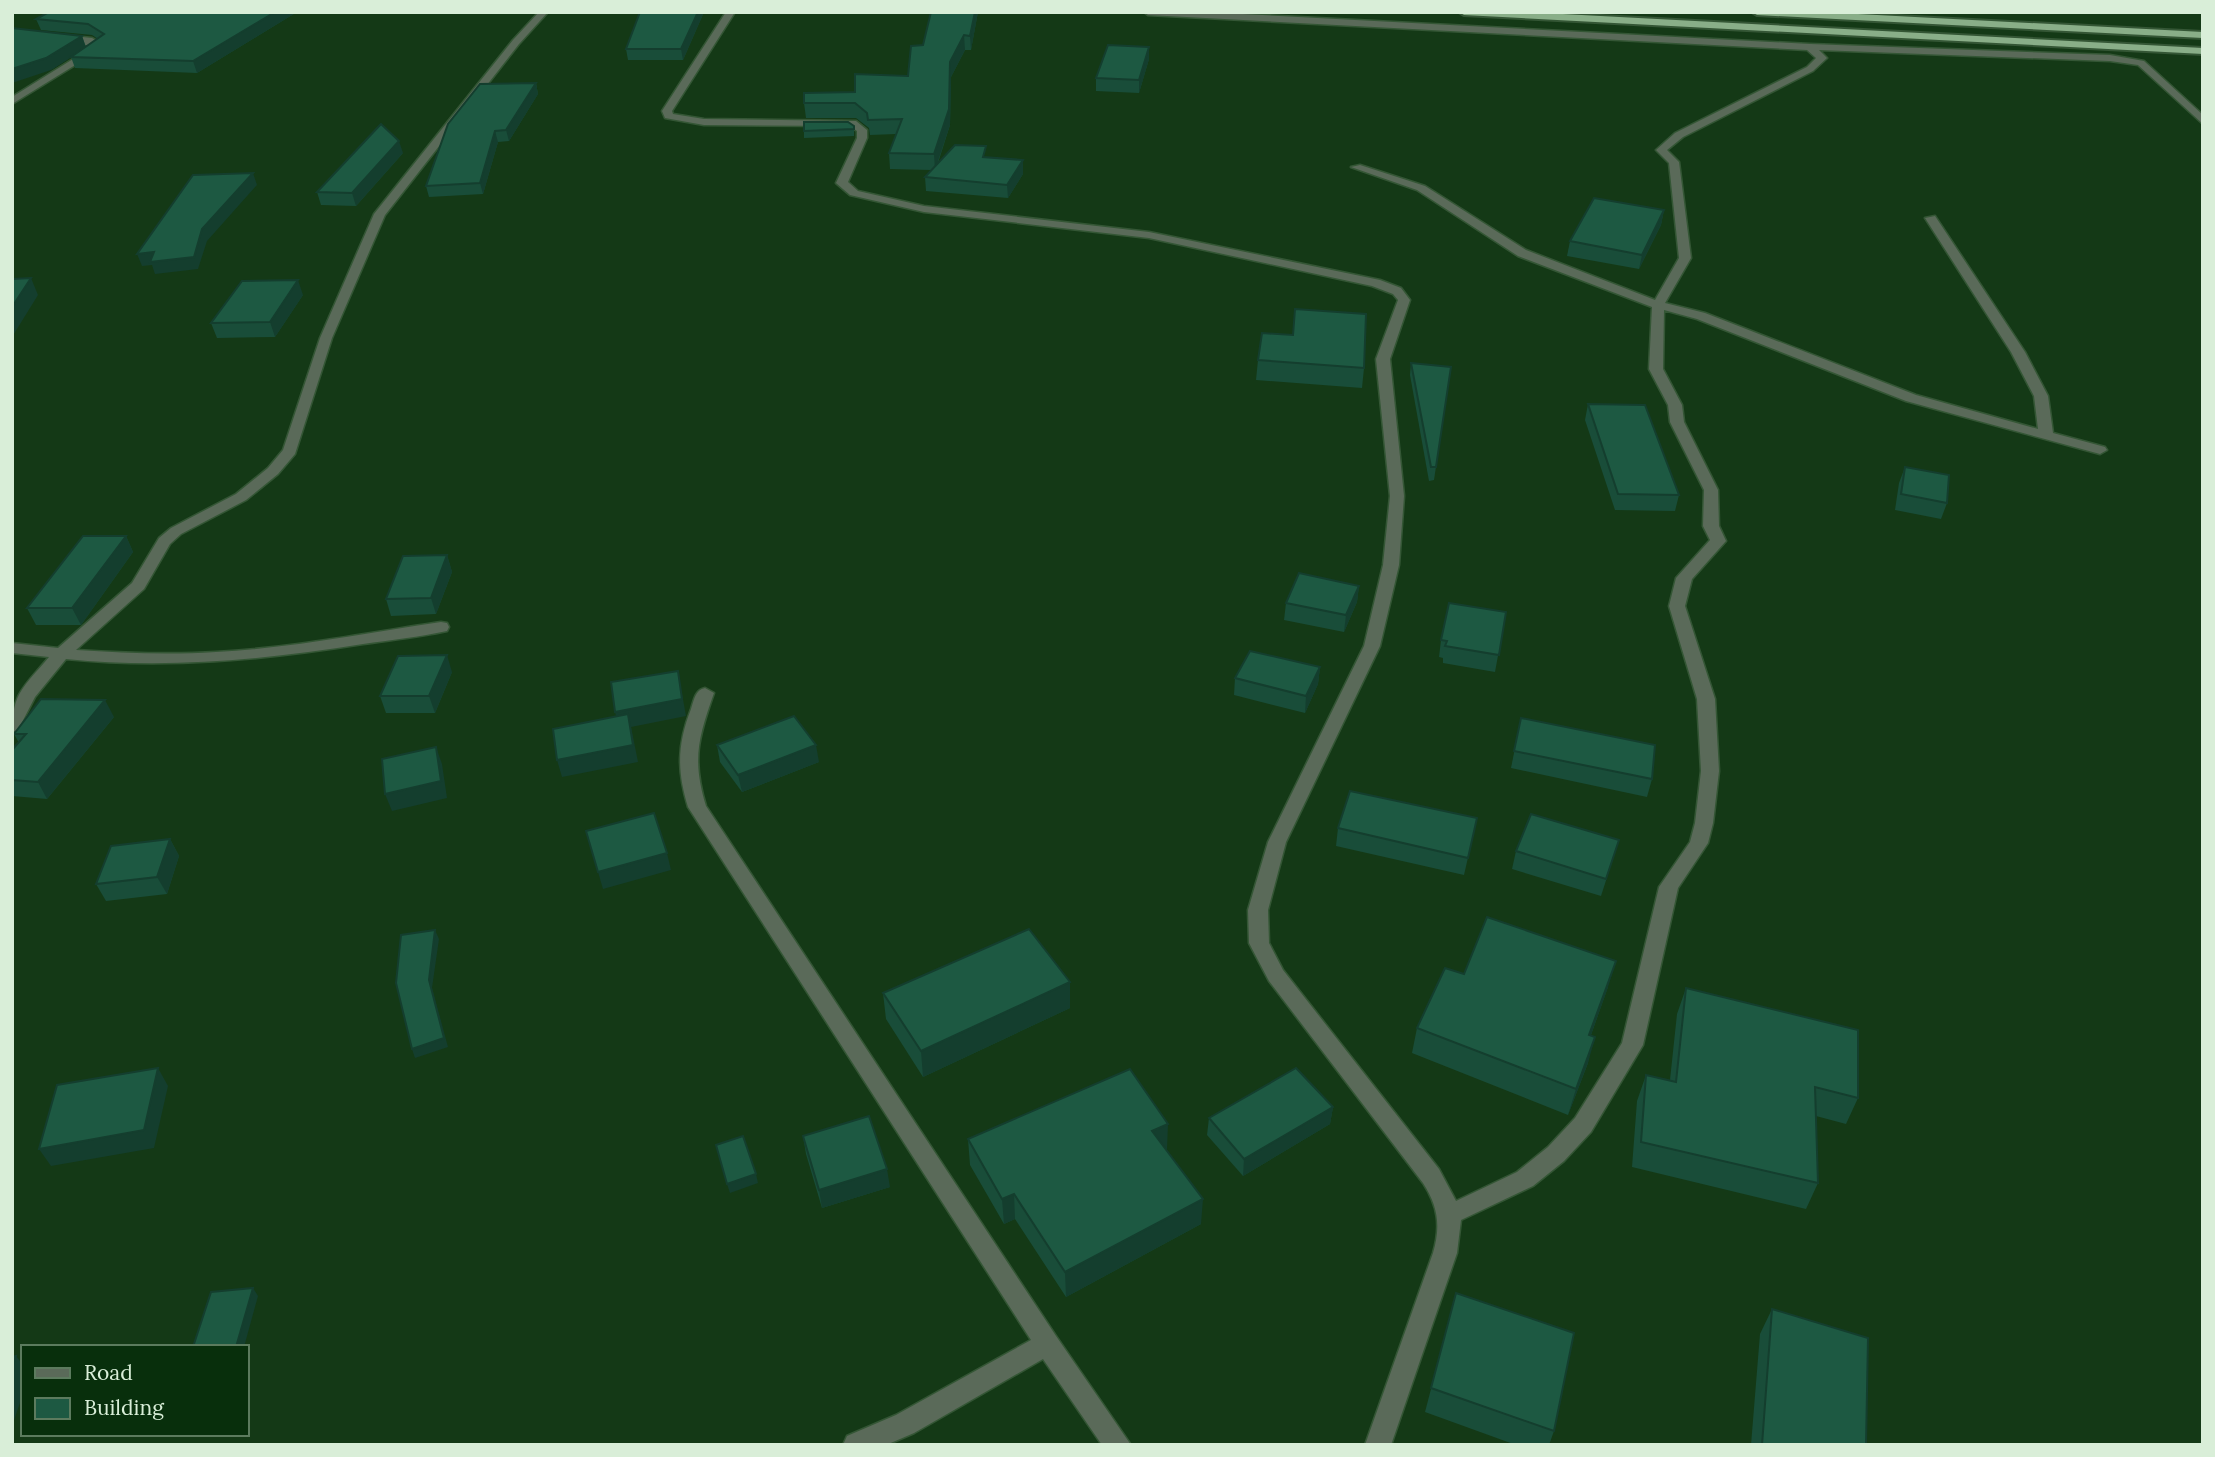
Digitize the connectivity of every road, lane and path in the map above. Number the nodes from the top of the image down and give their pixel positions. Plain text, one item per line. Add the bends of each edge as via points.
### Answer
1 (544, 12) edge
2 (730, 12) edge
3 (1149, 12) edge
4 (1464, 12) edge
5 (1757, 12) edge
6 (12, 33) edge
7 (2203, 36) edge
8 (1810, 47) junction
9 (2203, 51) edge
10 (12, 101) edge
11 (2203, 121) edge
12 (1356, 167) dead end
13 (1931, 218) dead end
14 (1658, 306) junction
15 (2046, 435) junction
16 (2101, 450) dead end
17 (441, 626) dead end
18 (12, 648) edge
19 (61, 654) junction
20 (705, 693) dead end
21 (12, 726) edge
22 (1451, 1214) junction
23 (1047, 1344) junction
24 (856, 1445) edge
25 (1118, 1445) edge
26 (1378, 1445) edge

1 - 19 street via 380,214 326,338 289,452 241,497 164,541 138,586
2 - 22 street via 667,111 669,116 704,122 852,122 862,130 862,138 842,183 854,193 924,209 1043,220 1216,247 1376,284 1397,291 1404,300 1383,359 1397,496 1388,578 1372,646 1277,842 1256,930 1276,975 1431,1176
3 - 8 street
4 - 9 highway
5 - 7 highway
6 - 10 street via 92,41 101,46
8 - 11 street via 2141,63
8 - 14 street via 1822,58 1810,69 1679,135 1661,150 1674,162 1685,258
12 - 14 street via 1421,188 1522,253
13 - 15 street via 2018,352 2041,396
14 - 15 street via 1701,316 1911,398
14 - 22 street via 1656,369 1711,490 1711,526 1718,541 1684,578 1677,606 1706,699 1710,771 1704,823 1699,844 1669,887 1632,1045 1583,1125 1525,1180
15 - 16 street
17 - 19 street via 220,657
18 - 19 street
19 - 21 street via 27,695
20 - 23 street via 685,751 697,807
22 - 26 street via 1451,1235
23 - 24 street via 905,1424
23 - 25 street

